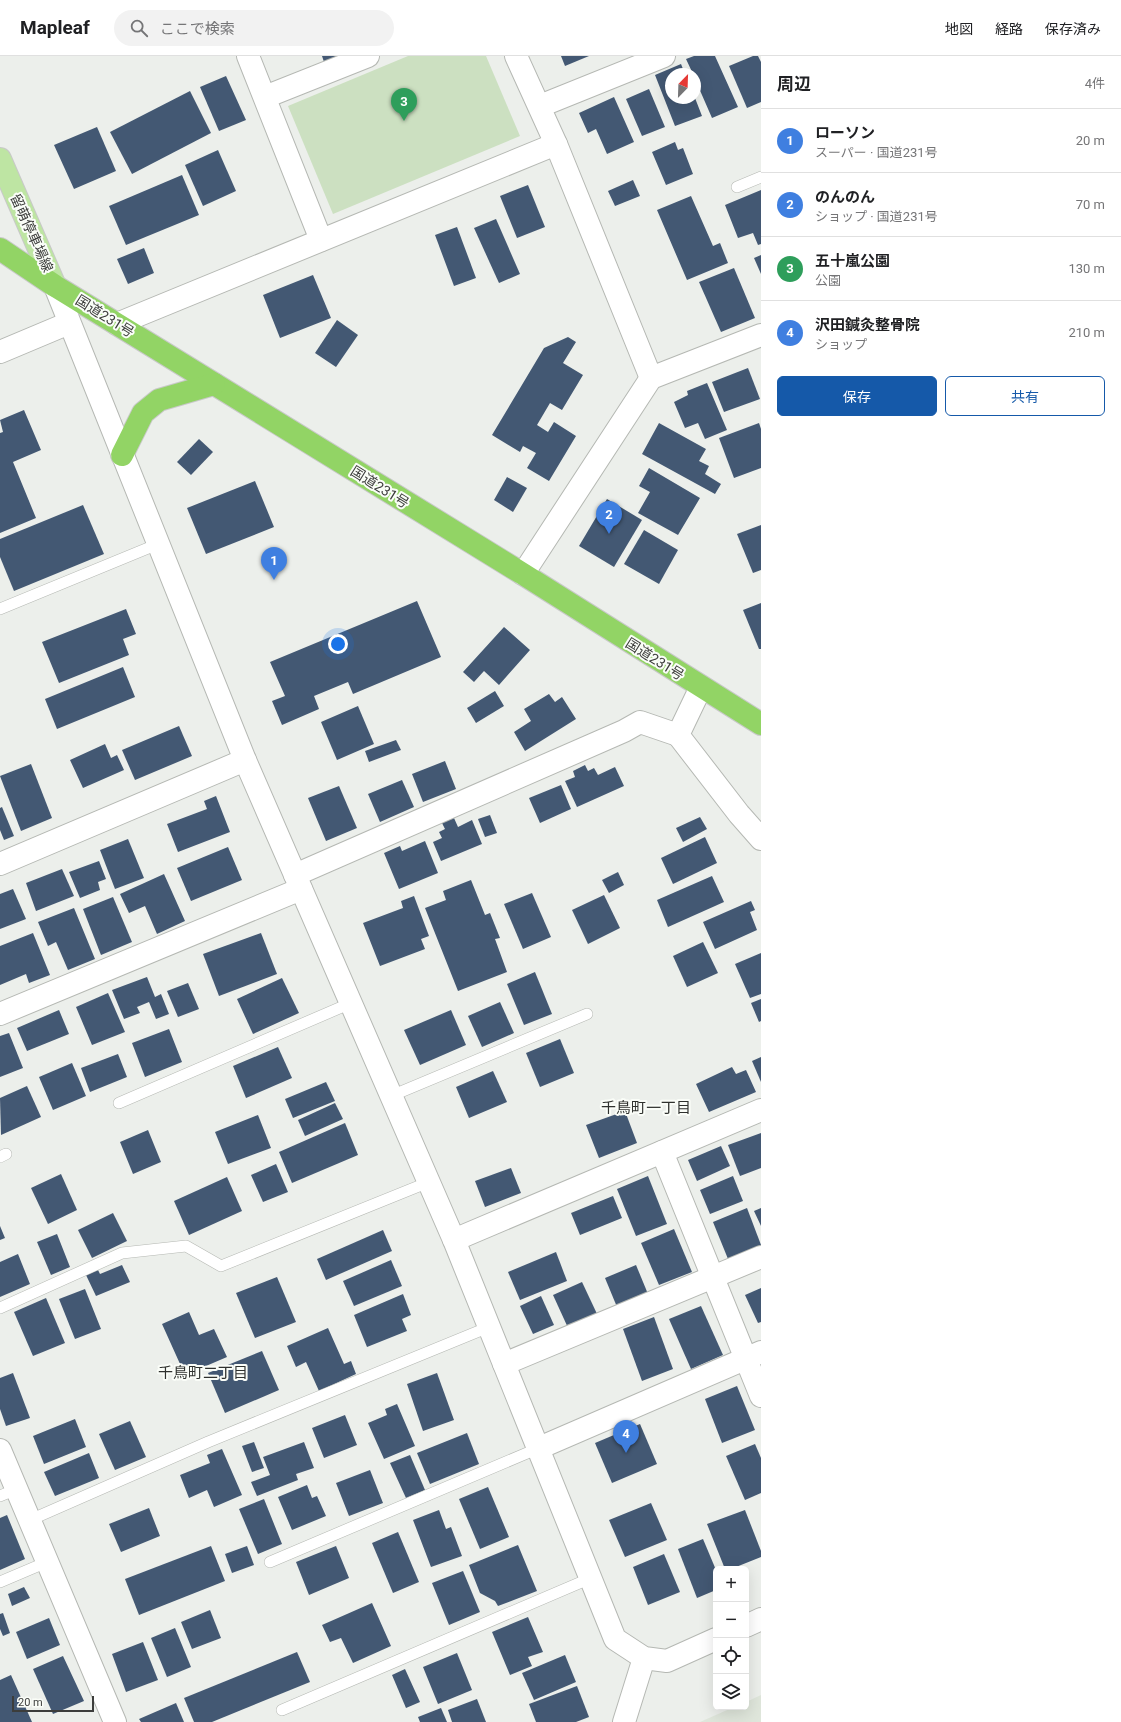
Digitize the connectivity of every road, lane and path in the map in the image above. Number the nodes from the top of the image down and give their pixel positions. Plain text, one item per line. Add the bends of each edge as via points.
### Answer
1 (248, 56) edge
2 (368, 56) edge
3 (516, 56) edge
4 (664, 56) edge
5 (266, 97) junction
6 (540, 106) junction
7 (556, 144) junction
8 (0, 159) edge
9 (761, 177) edge
10 (737, 186) dead end
11 (321, 240) junction
12 (0, 249) edge
13 (55, 286) junction
14 (69, 323) junction
15 (117, 324) junction
16 (759, 342) edge
17 (0, 352) edge
18 (651, 378) junction
19 (214, 384) junction
20 (122, 455) junction
21 (158, 544) junction
22 (523, 574) junction
23 (0, 609) edge
24 (700, 688) junction
25 (761, 724) edge
26 (678, 735) junction
27 (245, 760) junction
28 (761, 839) edge
29 (0, 864) edge
30 (298, 882) junction
31 (351, 1003) junction
32 (0, 1014) edge
33 (587, 1014) dead end
34 (392, 1096) junction
35 (119, 1103) dead end
36 (761, 1110) edge
37 (662, 1152) junction
38 (429, 1182) junction
39 (454, 1240) junction
40 (761, 1257) edge
41 (713, 1277) junction
42 (0, 1308) edge
43 (489, 1327) junction
44 (753, 1355) edge
45 (504, 1364) junction
46 (761, 1396) edge
47 (539, 1448) junction
48 (0, 1450) edge
49 (8, 1492) edge
50 (30, 1520) junction
51 (47, 1562) junction
52 (270, 1562) dead end
53 (591, 1578) junction
54 (0, 1582) edge
55 (761, 1620) edge
56 (749, 1625) edge
57 (713, 1640) edge
58 (644, 1658) junction
59 (282, 1710) dead end
60 (114, 1722) edge
61 (624, 1722) edge

1 - 5 street
2 - 5 street
3 - 6 street
4 - 6 street
5 - 11 street
6 - 7 street
7 - 11 street
7 - 18 street
8 - 13 main road, 留萌停車場線
9 - 10 lane
11 - 15 street
12 - 13 highway, 国道231号
13 - 14 street
13 - 15 highway, 国道231号
14 - 17 street
14 - 20 street
15 - 19 highway, 国道231号
16 - 18 street
18 - 22 street
19 - 20 highway via 159,400 143,413
19 - 22 highway, 国道231号
20 - 21 street
21 - 23 lane
21 - 27 street
22 - 24 highway, 国道231号
24 - 25 highway, 国道231号
24 - 26 street
26 - 28 street
26 - 30 street via 640,722
27 - 29 street
27 - 30 street
30 - 31 street
30 - 32 street
31 - 34 street
31 - 35 lane
33 - 34 lane
34 - 38 street
36 - 37 street
37 - 39 street
37 - 41 street
38 - 39 street
38 - 42 lane via 221,1266 186,1246 122,1253
39 - 43 street
40 - 41 street
41 - 44 street
41 - 45 street
43 - 45 street
43 - 50 lane via 208,1442
44 - 46 street
44 - 47 street
45 - 47 street
47 - 52 lane
47 - 53 street
48 - 49 street
49 - 50 street
50 - 51 street
51 - 54 lane
51 - 60 street
53 - 58 street via 615,1639
53 - 59 lane
55 - 56 street
57 - 58 street via 667,1661
58 - 61 street

